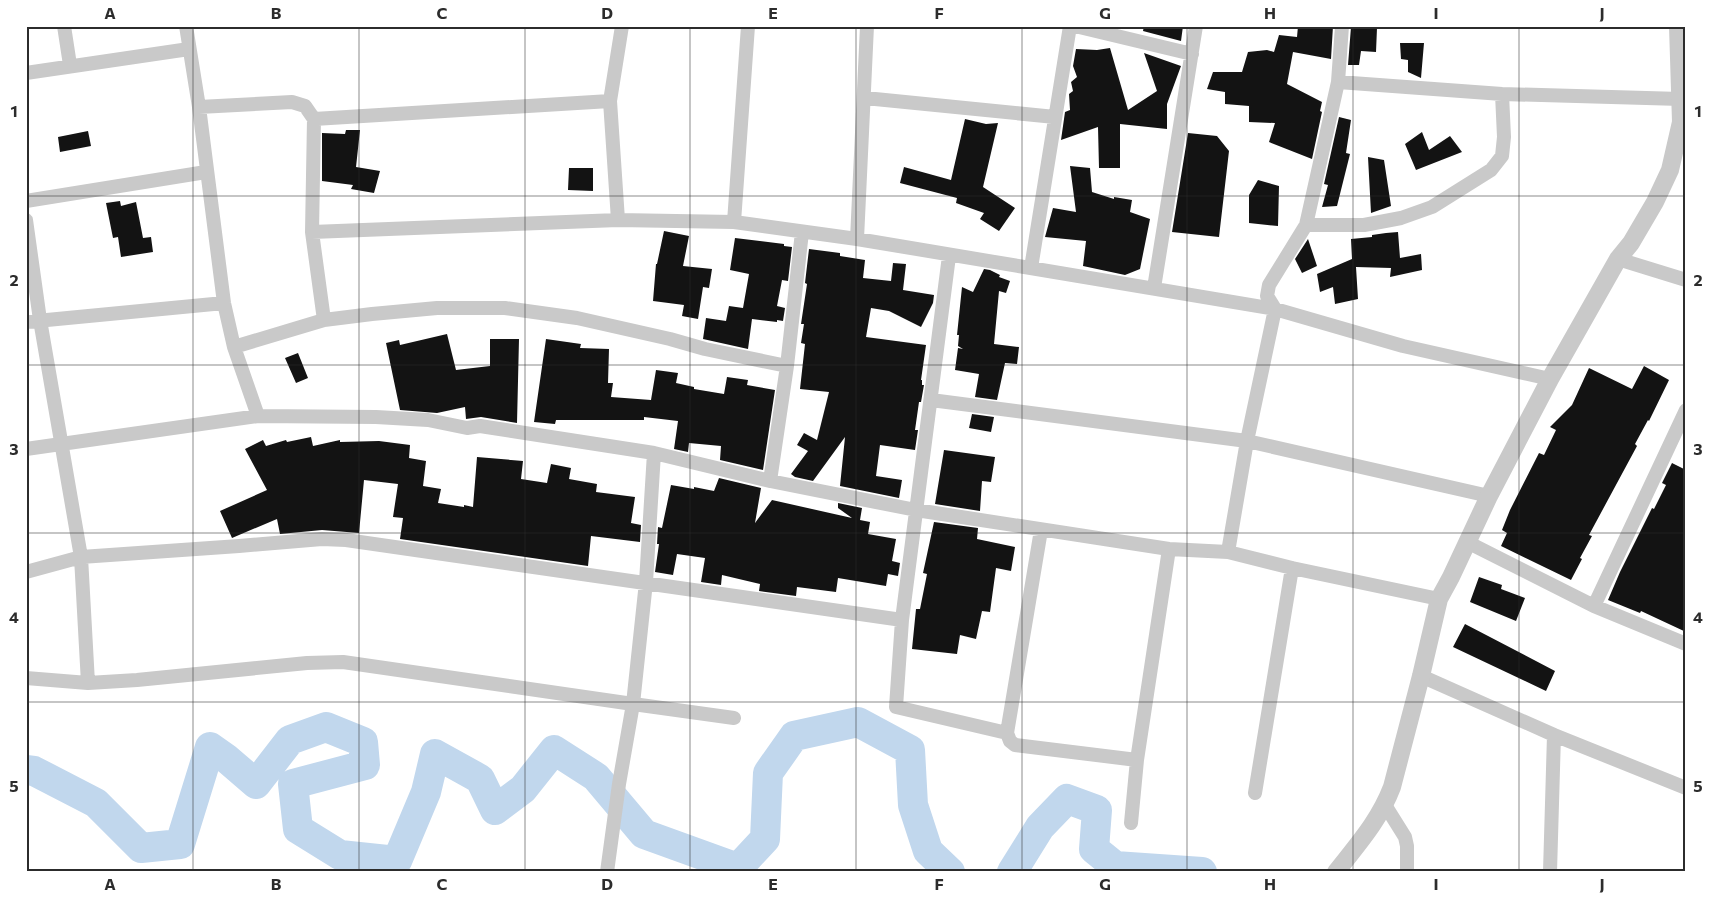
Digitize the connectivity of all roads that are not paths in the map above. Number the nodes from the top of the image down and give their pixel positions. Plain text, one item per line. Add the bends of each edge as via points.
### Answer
1 (64, 26) edge
2 (186, 26) edge
3 (622, 26) edge
4 (748, 26) edge
5 (867, 26) edge
6 (1070, 26) edge
7 (1075, 26) edge
8 (1196, 26) edge
9 (1342, 26) edge
10 (1678, 26) edge
11 (189, 49) junction
12 (1192, 54) junction
13 (70, 65) junction
14 (26, 73) edge
15 (1338, 82) junction
16 (1502, 94) junction
17 (865, 98) junction
18 (1681, 99) junction
19 (610, 101) junction
20 (199, 107) junction
21 (1055, 117) junction
22 (314, 119) junction
23 (1684, 122) edge
24 (206, 172) junction
25 (26, 201) edge
26 (26, 220) edge
27 (618, 220) junction
28 (734, 222) junction
29 (1306, 225) junction
30 (312, 232) junction
31 (802, 232) junction
32 (857, 240) junction
33 (949, 256) junction
34 (1618, 259) junction
35 (1031, 268) junction
36 (1686, 280) edge
37 (1154, 288) junction
38 (224, 303) junction
39 (1276, 309) junction
40 (324, 320) junction
41 (33, 321) edge
42 (234, 347) junction
43 (786, 366) junction
44 (1550, 379) junction
45 (931, 400) junction
46 (1686, 410) edge
47 (258, 416) junction
48 (1247, 441) junction
49 (62, 442) junction
50 (26, 449) edge
51 (654, 453) junction
52 (770, 481) junction
53 (1489, 496) junction
54 (916, 510) junction
55 (1042, 530) junction
56 (1467, 542) junction
57 (1169, 549) junction
58 (1228, 552) junction
59 (81, 557) junction
60 (1292, 568) junction
61 (26, 572) edge
62 (646, 582) junction
63 (1439, 600) junction
64 (1594, 606) junction
65 (902, 620) junction
66 (1686, 644) edge
67 (1421, 676) junction
68 (26, 678) edge
69 (88, 683) junction
70 (633, 704) junction
71 (734, 718) dead end
72 (1007, 733) junction
73 (1554, 735) junction
74 (1137, 760) junction
75 (1686, 788) edge
76 (1255, 792) dead end
77 (1385, 805) junction
78 (1131, 823) dead end
79 (607, 872) edge
80 (1336, 872) edge
81 (1407, 872) edge
82 (1550, 872) edge

1 - 13 street
2 - 11 street
3 - 19 street
4 - 28 street
5 - 17 street
6 - 21 street
7 - 12 street
8 - 12 street
9 - 15 street
10 - 18 street
11 - 13 street
11 - 20 street
12 - 37 street
13 - 14 street
15 - 16 street
15 - 29 street
16 - 18 street
16 - 29 street via 1502,156 1491,170 1432,207 1402,218 1364,225
17 - 21 street
17 - 32 street
18 - 23 street
19 - 22 street
19 - 27 street
20 - 22 street via 292,102 305,106
20 - 24 street
21 - 35 street
22 - 30 street
23 - 34 street via 1670,170 1656,202
24 - 25 street
24 - 38 street
26 - 41 street
27 - 28 street
27 - 30 street
28 - 31 street
29 - 39 street via 1269,285 1267,296
30 - 40 street
31 - 32 street
31 - 43 street
32 - 33 street
33 - 35 street
33 - 45 street
34 - 36 street
34 - 44 street
35 - 37 street
37 - 39 street
38 - 41 street
38 - 42 street
39 - 44 street via 1403,346
39 - 48 street
40 - 42 street
40 - 43 street via 436,308 505,308 577,318
41 - 49 street
42 - 47 street
43 - 52 street
44 - 53 street
45 - 48 street
45 - 54 street
46 - 64 street
47 - 49 street
47 - 51 street via 428,420
48 - 53 street
48 - 58 street
49 - 50 street
49 - 59 street
51 - 52 street
51 - 62 street
52 - 54 street
53 - 56 street
54 - 55 street
54 - 65 street
55 - 57 street
55 - 72 street
56 - 63 street
56 - 64 street
57 - 58 street
57 - 74 street
58 - 60 street
59 - 61 street
59 - 62 street via 322,538
59 - 69 street
60 - 63 street
60 - 76 street
62 - 65 street
62 - 70 street
63 - 67 street
64 - 66 street
65 - 72 street via 896,707
67 - 73 street
67 - 77 street
68 - 69 street
69 - 70 street via 343,662
70 - 71 street
70 - 79 street
72 - 74 street via 1015,745
73 - 75 street
73 - 82 street
74 - 78 street
77 - 80 street
77 - 81 street via 1405,837

